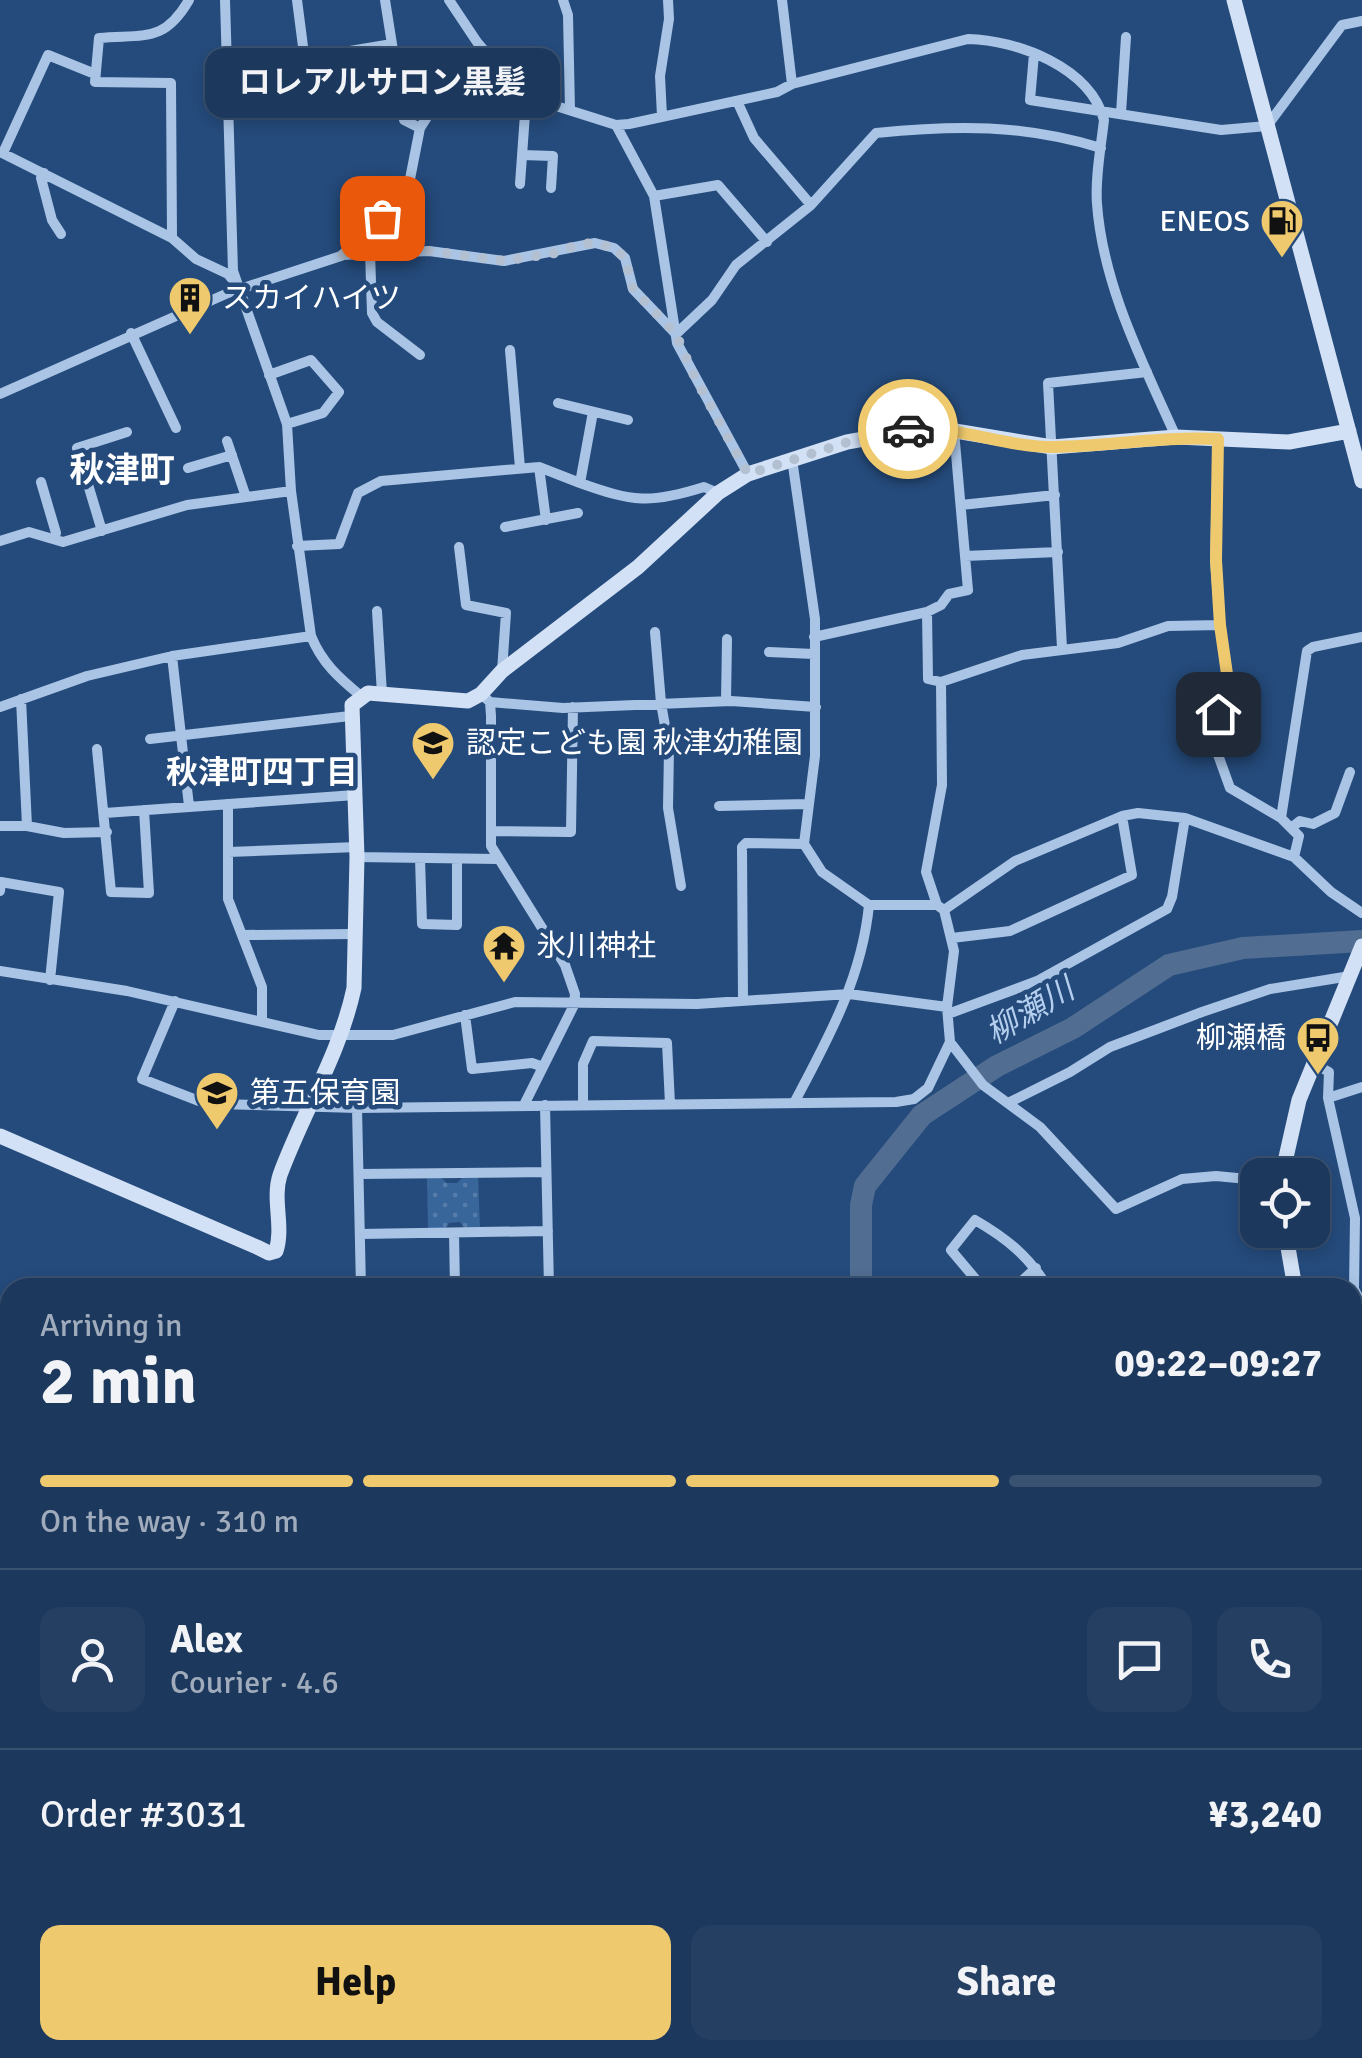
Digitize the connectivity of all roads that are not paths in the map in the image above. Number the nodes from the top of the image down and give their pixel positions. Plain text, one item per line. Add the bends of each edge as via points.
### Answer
1 (189, 0) edge
2 (225, 0) edge
3 (297, 0) edge
4 (385, 0) edge
5 (448, 0) edge
6 (564, 0) edge
7 (668, 0) edge
8 (782, 0) edge
9 (1234, 0) edge
10 (1362, 21) edge
11 (1126, 37) dead end
12 (392, 44) junction
13 (1034, 54) junction
14 (304, 59) junction
15 (228, 65) junction
16 (96, 74) junction
17 (792, 84) junction
18 (308, 85) dead end
19 (526, 100) junction
20 (737, 101) junction
21 (570, 110) junction
22 (1102, 111) junction
23 (1121, 113) junction
24 (662, 116) junction
25 (616, 126) junction
26 (1268, 126) junction
27 (420, 128) junction
28 (1101, 148) junction
29 (2, 152) edge
30 (522, 156) junction
31 (44, 172) junction
32 (520, 184) dead end
33 (551, 188) dead end
34 (654, 196) junction
35 (811, 205) junction
36 (60, 234) dead end
37 (172, 238) junction
38 (767, 242) junction
39 (370, 252) junction
40 (341, 256) junction
41 (238, 290) junction
42 (131, 333) junction
43 (676, 334) junction
44 (510, 350) dead end
45 (420, 356) dead end
46 (1147, 372) junction
47 (269, 375) junction
48 (0, 394) edge
49 (558, 403) dead end
50 (593, 412) junction
51 (628, 420) dead end
52 (287, 424) junction
53 (176, 428) dead end
54 (119, 430) dead end
55 (954, 431) junction
56 (1354, 436) edge
57 (1176, 437) junction
58 (1218, 439) junction
59 (227, 441) dead end
60 (1052, 448) junction
61 (232, 455) junction
62 (792, 459) junction
63 (538, 467) junction
64 (188, 468) dead end
65 (520, 468) junction
66 (748, 474) junction
67 (41, 482) dead end
68 (1362, 482) edge
69 (580, 483) junction
70 (291, 491) junction
71 (718, 493) junction
72 (1055, 495) junction
73 (246, 497) junction
74 (960, 505) junction
75 (578, 514) dead end
76 (546, 520) junction
77 (506, 527) dead end
78 (102, 531) junction
79 (54, 539) junction
80 (0, 541) edge
81 (297, 546) junction
82 (460, 546) dead end
83 (1058, 552) junction
84 (965, 556) junction
85 (377, 611) dead end
86 (927, 612) junction
87 (1220, 625) junction
88 (656, 632) dead end
89 (312, 636) junction
90 (814, 637) junction
91 (1362, 637) edge
92 (727, 639) dead end
93 (1062, 648) junction
94 (769, 652) dead end
95 (814, 654) junction
96 (172, 656) junction
97 (502, 671) junction
98 (941, 682) junction
99 (382, 694) junction
100 (362, 696) junction
101 (486, 698) junction
102 (21, 699) junction
103 (726, 701) junction
104 (661, 703) junction
105 (0, 707) edge
106 (574, 707) junction
107 (816, 707) junction
108 (350, 716) junction
109 (181, 736) junction
110 (150, 739) dead end
111 (97, 749) dead end
112 (1350, 772) dead end
113 (355, 795) junction
114 (228, 804) junction
115 (807, 804) junction
116 (189, 806) junction
117 (719, 806) dead end
118 (144, 810) junction
119 (105, 812) junction
120 (1122, 816) junction
121 (1185, 818) junction
122 (1281, 818) junction
123 (0, 826) edge
124 (27, 826) junction
125 (1291, 828) junction
126 (107, 832) junction
127 (491, 832) junction
128 (804, 844) junction
129 (228, 852) junction
130 (357, 852) junction
131 (1294, 857) junction
132 (420, 858) junction
133 (457, 858) junction
134 (498, 859) junction
135 (680, 886) dead end
136 (0, 891) edge
137 (869, 905) junction
138 (940, 907) junction
139 (1362, 913) edge
140 (354, 934) junction
141 (242, 935) junction
142 (952, 938) junction
143 (1362, 946) edge
144 (0, 971) edge
145 (1351, 973) junction
146 (50, 980) junction
147 (849, 994) junction
148 (176, 1000) junction
149 (742, 1001) junction
150 (574, 1005) junction
151 (948, 1010) junction
152 (465, 1016) junction
153 (262, 1022) junction
154 (338, 1036) junction
155 (950, 1042) junction
156 (1313, 1062) junction
157 (543, 1067) junction
158 (1362, 1087) edge
159 (1328, 1098) junction
160 (794, 1103) junction
161 (1008, 1103) junction
162 (545, 1104) junction
163 (582, 1104) junction
164 (670, 1104) junction
165 (524, 1105) junction
166 (310, 1107) junction
167 (357, 1108) junction
168 (0, 1136) edge
169 (1285, 1158) edge
170 (546, 1172) junction
171 (358, 1174) junction
172 (1240, 1178) edge
173 (1359, 1218) edge
174 (548, 1230) junction
175 (454, 1233) junction
176 (360, 1234) junction
177 (1288, 1248) edge
178 (1036, 1268) junction
179 (361, 1278) edge
180 (455, 1278) edge
181 (549, 1278) edge
182 (975, 1278) edge
183 (1025, 1278) edge
184 (1042, 1278) edge
185 (1293, 1278) edge
186 (1354, 1278) edge

1 - 16 street via 159,33 99,38
2 - 15 street
3 - 14 street
4 - 12 street
5 - 19 street
6 - 21 street
7 - 24 street
8 - 17 street
9 - 26 street
10 - 26 street via 1342,25
11 - 23 street
12 - 14 street
12 - 27 street via 404,120
13 - 17 street via 968,39
13 - 22 street via 1084,86
13 - 22 street via 1030,100
14 - 15 street
14 - 18 street
15 - 41 street
16 - 29 street via 48,55
16 - 37 street via 95,82 171,82
17 - 20 street
19 - 21 street
19 - 27 street via 442,106
19 - 30 street
20 - 24 street
20 - 35 street via 754,138
21 - 25 street
22 - 23 street
22 - 28 street
23 - 26 street via 1221,130
24 - 25 street
25 - 34 street
26 - 56 street
27 - 40 street via 409,184
28 - 35 street via 996,127 876,134
28 - 46 street via 1096,202 1104,250
29 - 31 street
30 - 32 street
30 - 33 street via 552,156
31 - 36 street
31 - 37 street
34 - 38 street via 718,186
34 - 43 street
35 - 38 street
37 - 41 street via 196,260 228,274
38 - 43 street via 736,265
39 - 40 street
39 - 43 street via 504,261 596,243 625,258 633,289
39 - 45 street via 372,313
40 - 41 street
41 - 42 street
41 - 47 street
42 - 48 street
42 - 53 street
43 - 66 street
44 - 65 street
46 - 57 street
46 - 60 street via 1048,383
47 - 52 street
47 - 52 street via 312,360 340,392 323,414
49 - 50 street
50 - 51 street
50 - 69 street
52 - 70 street
54 - 78 street via 77,448 80,479
55 - 60 street
55 - 62 street via 909,429
55 - 74 street
56 - 58 street
56 - 68 street
57 - 58 street
57 - 60 street
58 - 87 street
59 - 61 street
60 - 72 street
61 - 64 street
61 - 73 street
62 - 66 street
62 - 90 street
63 - 65 street
63 - 69 street
63 - 76 street
65 - 81 street via 381,482 358,492 339,544
66 - 71 street
67 - 79 street
69 - 71 street via 640,501 704,487
70 - 73 street
70 - 81 street
71 - 97 street via 638,567
72 - 74 street
72 - 83 street
73 - 78 street via 188,505
74 - 84 street
75 - 76 street
76 - 77 street
78 - 79 street
79 - 80 street via 29,532
81 - 89 street
82 - 97 street via 466,605 506,613
83 - 84 street
83 - 93 street
84 - 86 street via 968,590 949,594
85 - 99 street
86 - 90 street
86 - 98 street via 928,678
87 - 93 street via 1168,626 1118,643
87 - 122 street via 1227,674 1215,730 1222,771 1230,788
88 - 104 street
89 - 96 street
89 - 100 street via 332,671
90 - 95 street
91 - 122 street via 1307,651
92 - 103 street
93 - 98 street
94 - 95 street
95 - 107 street
96 - 102 street
96 - 109 street
97 - 101 street
98 - 138 street via 942,784 926,872
99 - 100 street
99 - 101 street
100 - 108 street
101 - 106 street
101 - 127 street
102 - 105 street
102 - 124 street
103 - 104 street
103 - 107 street
104 - 106 street
104 - 135 street
106 - 127 street via 571,832
107 - 115 street
108 - 109 street
108 - 113 street
109 - 110 street
109 - 116 street
111 - 119 street
112 - 125 street via 1335,812
113 - 114 street
113 - 130 street
114 - 116 street
114 - 129 street
115 - 117 street
115 - 128 street
116 - 118 street
118 - 119 street
118 - 126 street via 149,894 111,892
119 - 126 street
120 - 121 street
120 - 138 street via 1016,862
120 - 142 street via 1132,875 1010,930
121 - 131 street
121 - 151 street via 1167,909 1037,981
122 - 125 street
123 - 124 street
124 - 126 street
125 - 131 street via 1299,836
127 - 134 street
128 - 137 street via 822,872
128 - 149 street via 742,847
129 - 130 street
129 - 141 street via 228,899
130 - 132 street
130 - 140 street
131 - 139 street
132 - 133 street
132 - 133 street via 422,924 456,925
133 - 134 street
134 - 150 street via 565,965
136 - 146 street via 1,882 59,892
137 - 138 street
137 - 147 street
138 - 142 street
140 - 141 street
140 - 154 street via 354,988
141 - 153 street via 262,987
142 - 151 street
143 - 145 street
144 - 146 street
145 - 156 street
145 - 161 street via 1202,1012 1110,1047
146 - 148 street
147 - 149 street
147 - 151 street
147 - 160 street
148 - 153 street
148 - 166 street via 142,1078 199,1101
149 - 150 street
150 - 152 street via 515,1002
150 - 157 street
151 - 155 street
152 - 154 street via 393,1035
152 - 157 street via 472,1069
153 - 154 street
154 - 166 street
155 - 160 street via 928,1088 914,1099
155 - 161 street via 982,1085
156 - 159 street via 1329,1072
156 - 169 street
157 - 165 street
158 - 159 street
159 - 173 street
160 - 164 street
161 - 172 street via 1040,1127 1116,1208 1182,1180
162 - 163 street
162 - 165 street
162 - 170 street
163 - 164 street
163 - 164 street via 583,1064 593,1042 668,1043
165 - 167 street
166 - 167 street
166 - 168 street via 279,1178 278,1247 269,1252
167 - 171 street
170 - 171 street
170 - 174 street
171 - 176 street
173 - 186 street
174 - 175 street
174 - 181 street
175 - 176 street
175 - 180 street
176 - 179 street
177 - 185 street
178 - 182 street via 1009,1240 975,1220 951,1250
178 - 183 street
178 - 184 street

